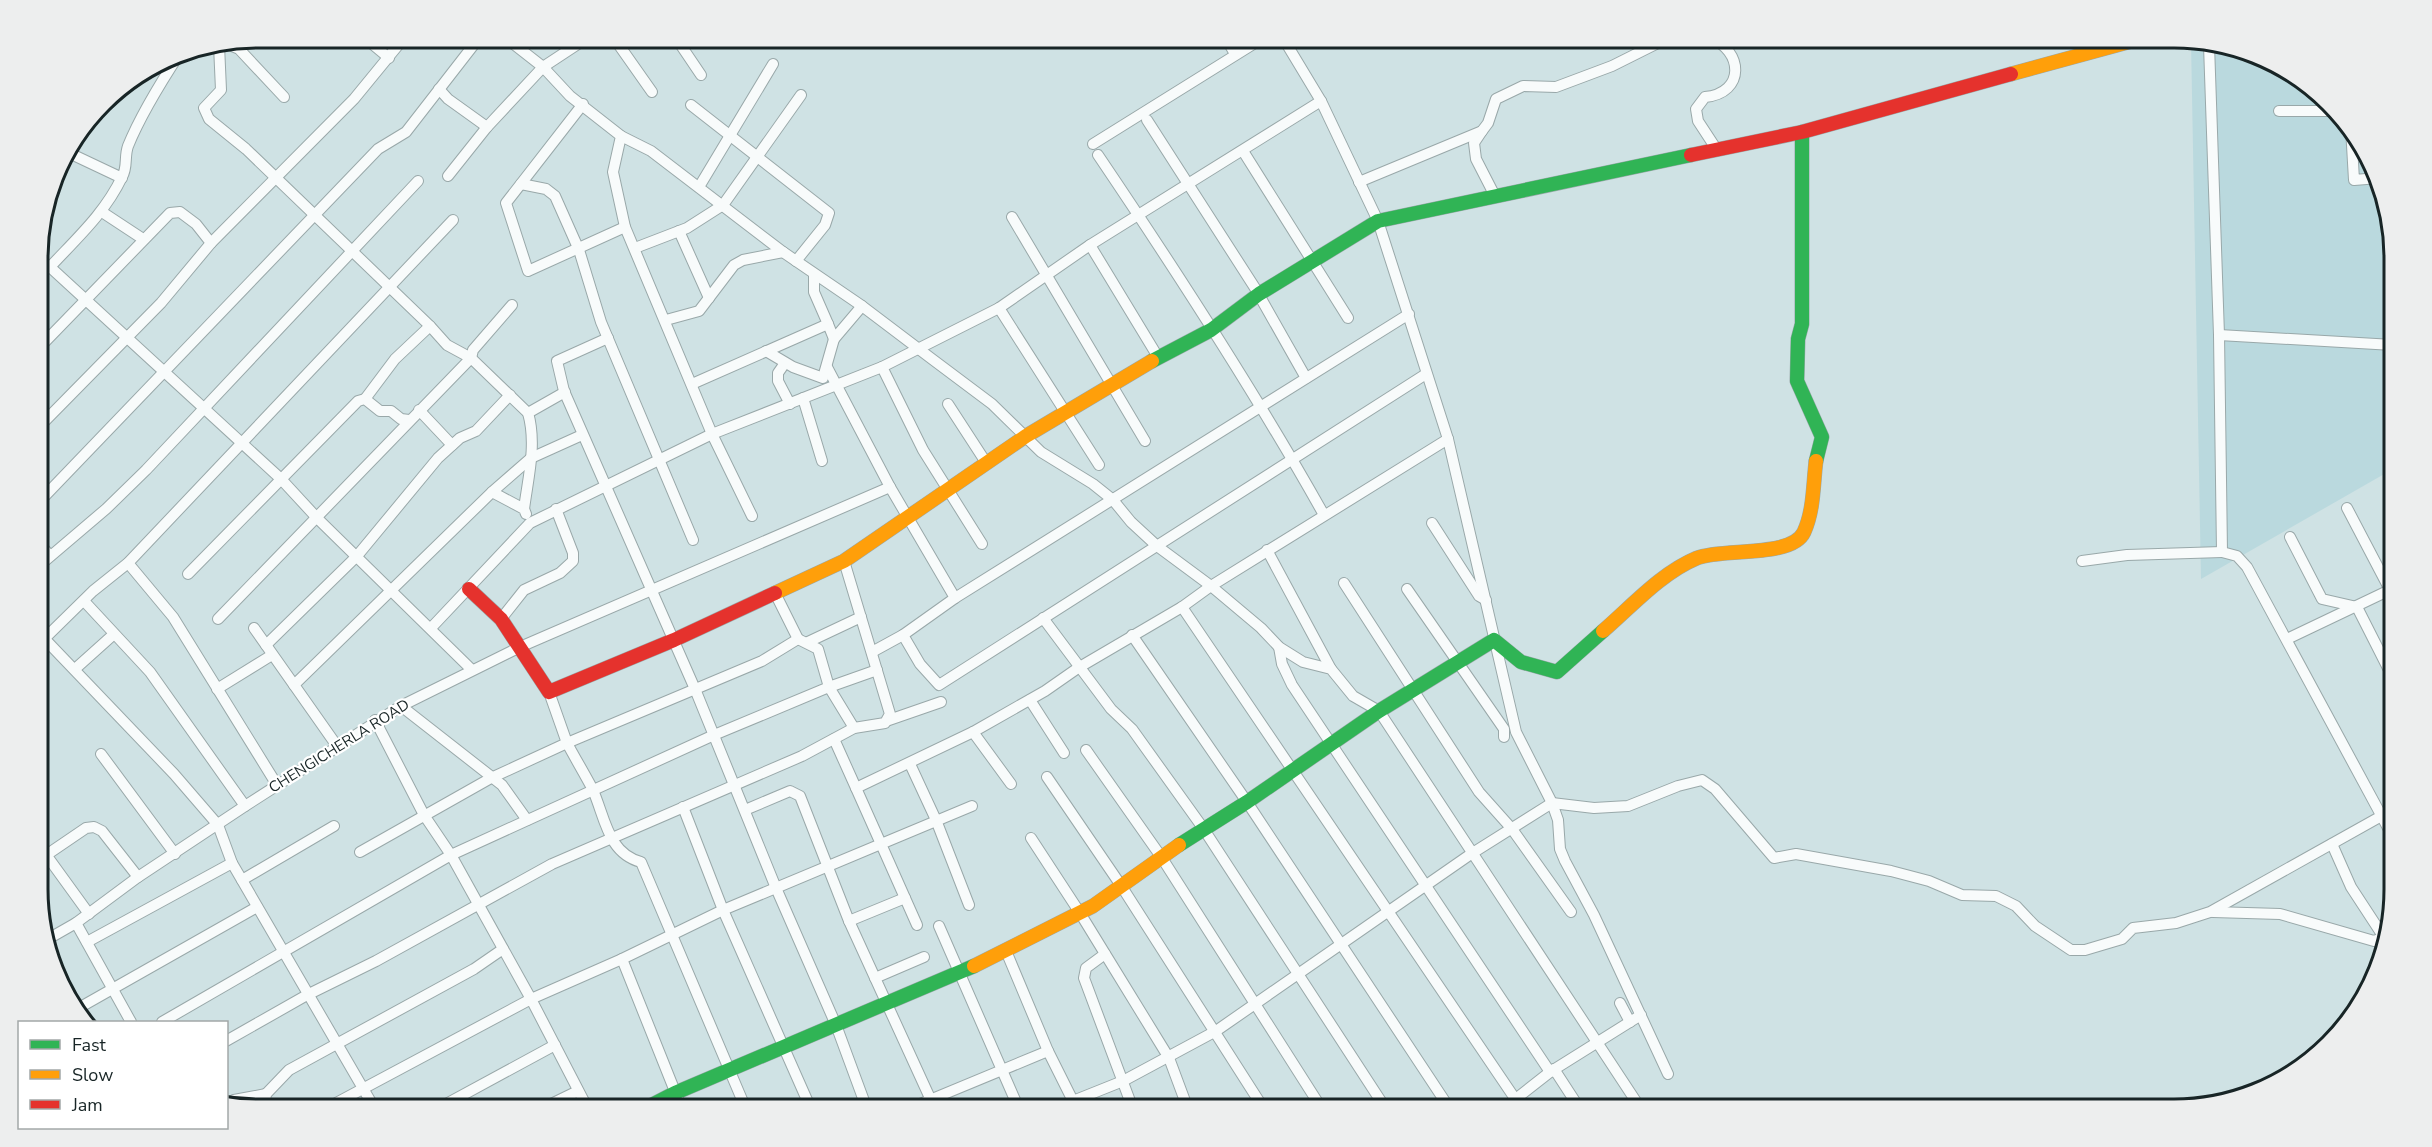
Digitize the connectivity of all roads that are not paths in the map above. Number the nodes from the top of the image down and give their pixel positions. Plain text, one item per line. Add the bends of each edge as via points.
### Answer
1 (377, 48) edge
2 (396, 48) edge
3 (470, 48) edge
4 (518, 48) edge
5 (572, 48) edge
6 (621, 48) edge
7 (683, 48) edge
8 (1232, 48) edge
9 (1246, 48) edge
10 (1290, 48) edge
11 (1648, 48) edge
12 (1727, 48) edge
13 (2107, 48) edge
14 (239, 49) edge
15 (2209, 51) edge
16 (219, 52) edge
17 (1235, 54) junction
18 (389, 58) junction
19 (773, 64) dead end
20 (169, 68) edge
21 (543, 68) junction
22 (701, 75) dead end
23 (439, 88) junction
24 (652, 92) dead end
25 (801, 95) dead end
26 (284, 97) dead end
27 (1321, 101) junction
28 (583, 104) junction
29 (691, 105) dead end
30 (2279, 111) dead end
31 (2323, 111) edge
32 (1147, 120) dead end
33 (487, 127) junction
34 (1482, 131) junction
35 (1802, 132) junction
36 (621, 136) junction
37 (730, 136) junction
38 (1093, 144) dead end
39 (2352, 146) edge
40 (1717, 150) junction
41 (1243, 151) junction
42 (1098, 155) dead end
43 (75, 156) edge
44 (757, 156) junction
45 (448, 176) dead end
46 (122, 178) junction
47 (275, 178) junction
48 (2368, 179) edge
49 (418, 181) dead end
50 (1359, 182) junction
51 (521, 184) junction
52 (1190, 184) junction
53 (699, 187) junction
54 (1495, 196) junction
55 (723, 205) junction
56 (102, 212) junction
57 (1139, 215) junction
58 (314, 216) junction
59 (1012, 217) dead end
60 (453, 220) dead end
61 (1378, 221) junction
62 (625, 227) junction
63 (679, 231) junction
64 (143, 239) junction
65 (211, 243) junction
66 (1090, 244) junction
67 (635, 248) junction
68 (579, 249) junction
69 (783, 252) junction
70 (351, 253) junction
71 (796, 261) junction
72 (1311, 261) junction
73 (50, 267) joint
74 (814, 274) junction
75 (1046, 276) junction
76 (389, 289) junction
77 (1259, 294) junction
78 (709, 298) junction
79 (86, 300) junction
80 (512, 305) dead end
81 (862, 306) junction
82 (999, 309) junction
83 (1409, 314) junction
84 (1348, 318) dead end
85 (666, 320) junction
86 (828, 324) junction
87 (430, 326) junction
88 (1211, 330) junction
89 (2219, 335) junction
90 (127, 337) junction
91 (608, 338) junction
92 (48, 339) edge
93 (834, 339) junction
94 (2384, 344) edge
95 (920, 350) junction
96 (766, 351) junction
97 (1158, 357) junction
98 (471, 358) junction
99 (785, 363) junction
100 (827, 367) junction
101 (882, 367) junction
102 (162, 371) junction
103 (1426, 374) junction
104 (823, 378) junction
105 (1306, 378) junction
106 (692, 384) junction
107 (837, 384) junction
108 (1111, 384) junction
109 (565, 392) junction
110 (818, 392) junction
111 (510, 395) junction
112 (803, 398) junction
113 (365, 399) junction
114 (790, 404) junction
115 (948, 404) dead end
116 (203, 407) junction
117 (1258, 407) junction
118 (419, 410) junction
119 (1066, 412) junction
120 (528, 413) junction
121 (48, 418) edge
122 (409, 420) junction
123 (712, 434) junction
124 (582, 435) junction
125 (1026, 436) junction
126 (1448, 439) junction
127 (1145, 441) dead end
128 (243, 443) junction
129 (452, 445) junction
130 (531, 458) junction
131 (1292, 459) junction
132 (660, 460) junction
133 (822, 461) dead end
134 (987, 465) junction
135 (1099, 465) dead end
136 (281, 479) junction
137 (607, 486) junction
138 (890, 487) junction
139 (48, 492) edge
140 (492, 492) junction
141 (948, 492) junction
142 (1113, 500) junction
143 (2347, 508) dead end
144 (524, 509) junction
145 (556, 509) junction
146 (1324, 515) junction
147 (752, 516) dead end
148 (317, 518) junction
149 (909, 518) junction
150 (530, 523) junction
151 (1432, 523) dead end
152 (2290, 537) dead end
153 (693, 540) dead end
154 (982, 544) dead end
155 (1157, 546) junction
156 (1267, 550) junction
157 (2222, 552) junction
158 (48, 554) edge
159 (50, 556) joint
160 (357, 556) junction
161 (844, 561) junction
162 (2082, 561) dead end
163 (128, 563) junction
164 (188, 574) dead end
165 (2384, 575) edge
166 (1344, 583) dead end
167 (1211, 586) junction
168 (392, 589) junction
169 (469, 589) junction
170 (651, 589) junction
171 (1407, 589) dead end
172 (2384, 593) edge
173 (776, 595) junction
174 (955, 598) junction
175 (2322, 598) junction
176 (1486, 600) junction
177 (84, 601) junction
178 (1182, 607) junction
179 (2357, 607) junction
180 (861, 617) junction
181 (1042, 618) junction
182 (2332, 618) junction
183 (218, 619) dead end
184 (501, 619) junction
185 (254, 628) dead end
186 (431, 628) junction
187 (48, 633) edge
188 (114, 634) junction
189 (903, 635) junction
190 (1132, 635) junction
191 (2287, 639) junction
192 (674, 640) junction
193 (803, 640) junction
194 (1494, 640) junction
195 (48, 645) edge
196 (266, 645) junction
197 (520, 647) junction
198 (1278, 647) junction
199 (872, 652) junction
200 (272, 655) junction
201 (2384, 660) edge
202 (1458, 663) junction
203 (1078, 668) junction
204 (75, 669) junction
205 (1331, 669) junction
206 (472, 670) junction
207 (877, 670) junction
208 (294, 685) junction
209 (829, 687) junction
210 (217, 689) junction
211 (695, 689) junction
212 (549, 692) junction
213 (1413, 692) junction
214 (1030, 700) junction
215 (941, 702) dead end
216 (401, 706) junction
217 (1379, 711) junction
218 (375, 720) junction
219 (889, 720) junction
220 (854, 728) junction
221 (973, 732) junction
222 (714, 735) junction
223 (1504, 737) dead end
224 (834, 739) junction
225 (567, 743) junction
226 (1333, 745) junction
227 (337, 746) junction
228 (1086, 750) dead end
229 (1064, 753) dead end
230 (101, 754) dead end
231 (910, 764) junction
232 (1293, 771) junction
233 (1047, 777) dead end
234 (491, 778) junction
235 (1011, 784) dead end
236 (277, 785) junction
237 (735, 785) junction
238 (855, 788) junction
239 (593, 790) junction
240 (1247, 802) junction
241 (1552, 803) junction
242 (245, 806) junction
243 (972, 806) dead end
244 (683, 807) junction
245 (745, 810) junction
246 (424, 815) junction
247 (2383, 815) joint
248 (527, 820) junction
249 (936, 820) junction
250 (218, 825) junction
251 (334, 826) dead end
252 (1203, 828) junction
253 (1512, 829) junction
254 (611, 838) junction
255 (1031, 838) dead end
256 (880, 844) junction
257 (2332, 844) junction
258 (360, 852) dead end
259 (48, 854) edge
260 (175, 854) junction
261 (1471, 854) junction
262 (451, 855) junction
263 (1162, 858) junction
264 (232, 862) junction
265 (48, 863) edge
266 (828, 867) junction
267 (138, 877) junction
268 (242, 880) junction
269 (1426, 885) junction
270 (1122, 887) junction
271 (776, 888) junction
272 (905, 898) junction
273 (480, 903) junction
274 (969, 905) dead end
275 (257, 907) junction
276 (723, 910) junction
277 (1389, 912) junction
278 (1571, 912) dead end
279 (2210, 912) junction
280 (1080, 913) junction
281 (89, 914) junction
282 (849, 921) junction
283 (76, 923) junction
284 (917, 925) dead end
285 (939, 926) dead end
286 (2380, 931) edge
287 (671, 935) junction
288 (53, 936) edge
289 (2378, 940) edge
290 (87, 942) junction
291 (1340, 946) junction
292 (503, 949) junction
293 (1006, 951) junction
294 (284, 953) junction
295 (1105, 954) junction
296 (924, 957) dead end
297 (622, 959) junction
298 (961, 973) junction
299 (1296, 974) junction
300 (874, 978) junction
301 (112, 989) junction
302 (307, 994) junction
303 (531, 999) junction
304 (1620, 1003) dead end
305 (886, 1004) junction
306 (1256, 1004) junction
307 (83, 1006) edge
308 (1641, 1014) junction
309 (129, 1021) edge
310 (165, 1021) edge
311 (1630, 1022) junction
312 (836, 1026) junction
313 (1216, 1031) junction
314 (228, 1040) edge
315 (1597, 1042) junction
316 (337, 1045) junction
317 (555, 1045) junction
318 (785, 1047) junction
319 (1048, 1051) junction
320 (1169, 1058) junction
321 (730, 1070) junction
322 (1002, 1070) junction
323 (1552, 1071) junction
324 (1668, 1074) dead end
325 (1123, 1081) junction
326 (364, 1089) junction
327 (579, 1091) junction
328 (675, 1093) junction
329 (266, 1094) junction
330 (241, 1099) edge
331 (265, 1099) edge
332 (345, 1099) edge
333 (370, 1099) edge
334 (455, 1099) edge
335 (562, 1099) edge
336 (583, 1099) edge
337 (663, 1099) edge
338 (678, 1099) edge
339 (742, 1099) edge
340 (807, 1099) edge
341 (863, 1099) edge
342 (929, 1099) edge
343 (944, 1099) edge
344 (1014, 1099) edge
345 (1071, 1099) edge
346 (1086, 1099) edge
347 (1129, 1099) edge
348 (1184, 1099) edge
349 (1258, 1099) edge
350 (1316, 1099) edge
351 (1379, 1099) edge
352 (1443, 1099) edge
353 (1515, 1099) edge
354 (1525, 1099) edge
355 (1573, 1099) edge
356 (1634, 1099) edge

1 - 18 street
2 - 18 street
3 - 23 street
4 - 21 street
5 - 21 street
6 - 24 street
7 - 22 street
8 - 17 street
9 - 17 street
10 - 27 street
11 - 34 street via 1556,87 1534,85 1510,91 1496,99
12 - 40 street via 1732,54 1734,77 1730,89 1720,96 1706,97 1696,109 1698,121
13 - 35 street
14 - 26 street
15 - 89 street
16 - 47 street via 221,90 207,102 204,112
17 - 38 street
18 - 47 street
19 - 37 street
20 - 46 street via 127,149
21 - 28 street
21 - 33 street
23 - 33 street
23 - 58 street via 406,132 378,149
25 - 44 street
27 - 41 street
27 - 50 street
28 - 36 street
28 - 51 street
29 - 37 street
30 - 31 street
32 - 52 street
33 - 45 street
34 - 50 street
34 - 54 street via 1474,143 1476,159
35 - 40 street
35 - 194 street via 1802,324 1797,381 1822,437 1803,535 1778,549 1717,552 1695,559 1659,582 1557,672 1521,662
36 - 53 street via 651,152
36 - 62 street via 613,172
37 - 44 street
37 - 53 street
39 - 48 street via 2354,180
40 - 54 street
41 - 52 street
41 - 72 street
42 - 57 street
43 - 46 street
44 - 55 street
44 - 71 street via 829,213 825,225
46 - 56 street
47 - 58 street
47 - 65 street
49 - 70 street
50 - 61 street
51 - 68 street via 551,191
51 - 68 street via 506,203 528,271
52 - 57 street
52 - 77 street
53 - 55 street
54 - 61 street
55 - 63 street
55 - 69 street
56 - 64 street
56 - 73 street
57 - 66 street
57 - 88 street
58 - 70 street
58 - 102 street
59 - 75 street
60 - 76 street
61 - 72 street
61 - 83 street
62 - 67 street
62 - 68 street
63 - 67 street
63 - 78 street
64 - 65 street via 175,211 196,224
64 - 79 street
65 - 90 street
66 - 75 street
66 - 97 street
67 - 85 street
68 - 91 street
69 - 71 street
69 - 78 street via 734,265
70 - 76 street
70 - 116 street
71 - 74 street
72 - 77 street
72 - 84 street
73 - 79 street
74 - 81 street
74 - 86 street via 814,292
75 - 82 street
75 - 108 street
76 - 87 street
76 - 128 street
77 - 88 street
77 - 105 street
78 - 85 street via 699,311
79 - 90 street
79 - 92 street
80 - 98 street via 473,350
81 - 93 street
81 - 95 street
82 - 95 street
82 - 119 street
83 - 103 street
83 - 105 street
85 - 106 street
86 - 93 street
86 - 96 street
87 - 98 street via 447,345
87 - 113 street via 395,359
88 - 97 street
88 - 117 street
89 - 94 street
89 - 157 street
90 - 102 street
90 - 121 street
91 - 109 street via 557,361
91 - 132 street
93 - 100 street
95 - 101 street
95 - 125 street via 992,404
96 - 99 street
96 - 106 street
97 - 108 street
98 - 111 street
98 - 118 street
99 - 104 street
99 - 114 street via 778,381
100 - 104 street
100 - 107 street
101 - 107 street
101 - 141 street
102 - 116 street
102 - 139 street
103 - 126 street
103 - 131 street
104 - 110 street
105 - 117 street
106 - 123 street
107 - 110 street
107 - 138 street
108 - 119 street
108 - 127 street
109 - 120 street
109 - 124 street
110 - 112 street
111 - 120 street
111 - 129 street via 476,431
112 - 114 street
112 - 133 street
113 - 122 street via 380,411 391,411
113 - 136 street via 332,425
114 - 123 street
115 - 134 street
116 - 128 street
116 - 159 street via 106,509
117 - 131 street
117 - 142 street
118 - 122 street
118 - 129 street
119 - 125 street
119 - 135 street
120 - 130 street via 532,426
122 - 148 street
123 - 132 street
123 - 147 street
124 - 130 street
124 - 137 street
125 - 134 street
125 - 142 street via 1041,452
126 - 146 street
126 - 176 street
128 - 136 street
128 - 163 street
129 - 160 street
130 - 140 street
130 - 144 street
131 - 146 street
131 - 155 street
132 - 137 street
132 - 153 street
134 - 141 street
136 - 148 street
136 - 164 street
137 - 145 street
137 - 170 street
138 - 149 street
138 - 170 street, CHENGICHERLA ROAD
140 - 144 street
140 - 168 street
141 - 149 street
141 - 154 street
142 - 155 street
142 - 174 street
143 - 165 street
144 - 150 street
145 - 150 street
145 - 184 street via 573,561 560,573 524,590
146 - 156 street
148 - 160 street
148 - 183 street
149 - 161 street
149 - 174 street
150 - 169 street
151 - 176 street via 1479,596
152 - 175 street
155 - 167 street
155 - 181 street
156 - 167 street
156 - 205 street
157 - 162 street via 2127,555
157 - 191 street via 2237,556 2247,567
158 - 159 street
160 - 168 street
160 - 196 street
161 - 173 street
161 - 180 street
163 - 177 street
163 - 210 street via 173,617
166 - 213 street
167 - 178 street
167 - 198 street
168 - 186 street
168 - 208 street
169 - 184 street
169 - 186 street
170 - 192 street
170 - 197 street, CHENGICHERLA ROAD
171 - 202 street
172 - 179 street
173 - 192 street
173 - 193 street
174 - 189 street
175 - 179 street
175 - 182 street
176 - 194 street
177 - 187 street
177 - 188 street
178 - 190 street
178 - 232 street
179 - 182 street
179 - 201 street
180 - 193 street
180 - 199 street
181 - 189 street via 939,685 920,664
181 - 203 street
182 - 191 street
184 - 197 street
185 - 196 street
186 - 206 street
188 - 204 street
188 - 242 street via 150,672
189 - 199 street
190 - 203 street
190 - 240 street
191 - 247 street
192 - 211 street
192 - 212 street
193 - 209 street via 814,645 821,656
193 - 211 street
194 - 202 street
194 - 241 street via 1516,732
195 - 204 street
196 - 200 street
197 - 206 street, CHENGICHERLA ROAD
197 - 212 street
198 - 205 street via 1303,662
198 - 226 street via 1290,680
199 - 207 street
200 - 208 street
200 - 210 street
202 - 213 street
202 - 223 street via 1504,729
203 - 214 street
203 - 252 street via 1132,729
204 - 250 street
205 - 217 street via 1353,696
206 - 216 street, CHENGICHERLA ROAD
207 - 209 street
207 - 219 street
208 - 227 street
209 - 220 street
209 - 222 street
210 - 236 street
211 - 222 street
211 - 225 street
212 - 225 street
213 - 217 street
213 - 253 street via 1479,792
214 - 221 street
214 - 229 street
215 - 219 street
216 - 218 street, CHENGICHERLA ROAD
216 - 234 street
217 - 226 street
217 - 261 street
218 - 227 street, CHENGICHERLA ROAD
218 - 246 street
219 - 220 street
220 - 224 street
221 - 231 street
221 - 235 street
222 - 237 street
222 - 239 street
224 - 237 street
224 - 238 street
225 - 234 street
225 - 239 street
226 - 232 street
226 - 269 street
227 - 236 street, CHENGICHERLA ROAD
228 - 263 street
230 - 260 street
231 - 238 street
231 - 249 street
232 - 240 street
232 - 277 street
233 - 270 street
234 - 246 street
234 - 248 street via 502,785
236 - 242 street, CHENGICHERLA ROAD
237 - 244 street
237 - 245 street
238 - 256 street
239 - 248 street
239 - 254 street
240 - 252 street
240 - 291 street
241 - 253 street
241 - 279 street via 1594,808 1628,806 1702,780 1715,789 1774,858 1796,854 1891,871 1962,895 1996,896 2016,906 2035,926 2071,950 2122,939 2133,928 2176,923
241 - 308 street via 1564,861
242 - 250 street, CHENGICHERLA ROAD
243 - 249 street
244 - 254 street
244 - 276 street
245 - 266 street via 790,791 797,793
245 - 271 street
246 - 258 street
246 - 262 street
247 - 257 street
248 - 262 street
249 - 256 street
249 - 274 street
250 - 260 street, CHENGICHERLA ROAD
250 - 264 street
251 - 268 street
252 - 263 street
252 - 299 street
253 - 261 street
253 - 278 street
254 - 273 street
254 - 287 street via 630,859 641,862
255 - 280 street
256 - 266 street
256 - 272 street
257 - 279 street
257 - 286 street via 2350,887
259 - 267 street via 86,828 94,827 102,831
260 - 267 street, CHENGICHERLA ROAD
261 - 269 street
261 - 315 street
262 - 273 street
262 - 294 street
263 - 270 street
263 - 306 street
264 - 268 street
264 - 290 street
265 - 281 street
266 - 271 street
266 - 282 street
267 - 281 street, CHENGICHERLA ROAD
268 - 275 street
269 - 277 street
269 - 323 street
270 - 280 street
270 - 313 street
271 - 276 street
271 - 312 street
272 - 282 street
272 - 284 street
273 - 292 street
273 - 302 street via 376,962
275 - 294 street
275 - 301 street
276 - 287 street
276 - 318 street
277 - 291 street
277 - 353 street
279 - 289 street via 2280,914
280 - 293 street
280 - 295 street
281 - 283 street, CHENGICHERLA ROAD
282 - 300 street
283 - 288 street, CHENGICHERLA ROAD
283 - 290 street
285 - 298 street
287 - 297 street
287 - 321 street
290 - 301 street
291 - 299 street
291 - 352 street
292 - 303 street
292 - 316 street
293 - 298 street
293 - 319 street
294 - 302 street
294 - 310 street
295 - 320 street
295 - 325 street via 1083,972
296 - 300 street
297 - 303 street
297 - 328 street
298 - 305 street
298 - 322 street
299 - 306 street
299 - 351 street
300 - 305 street
301 - 307 street
301 - 309 street
302 - 314 street
302 - 316 street
303 - 317 street
303 - 326 street
304 - 311 street
305 - 312 street
305 - 342 street
306 - 313 street
306 - 350 street
308 - 311 street
308 - 324 street
311 - 315 street
312 - 318 street
312 - 341 street
313 - 320 street
313 - 349 street
315 - 323 street
315 - 356 street
316 - 326 street
316 - 329 street via 289,1070
317 - 327 street
317 - 334 street
318 - 321 street
318 - 340 street
319 - 322 street
319 - 345 street
320 - 325 street
320 - 348 street
321 - 328 street
321 - 339 street
322 - 343 street
322 - 344 street
323 - 354 street
323 - 355 street
325 - 346 street
325 - 347 street
326 - 332 street
326 - 333 street
327 - 335 street
327 - 336 street
328 - 337 street
328 - 338 street
329 - 330 street
329 - 331 street

